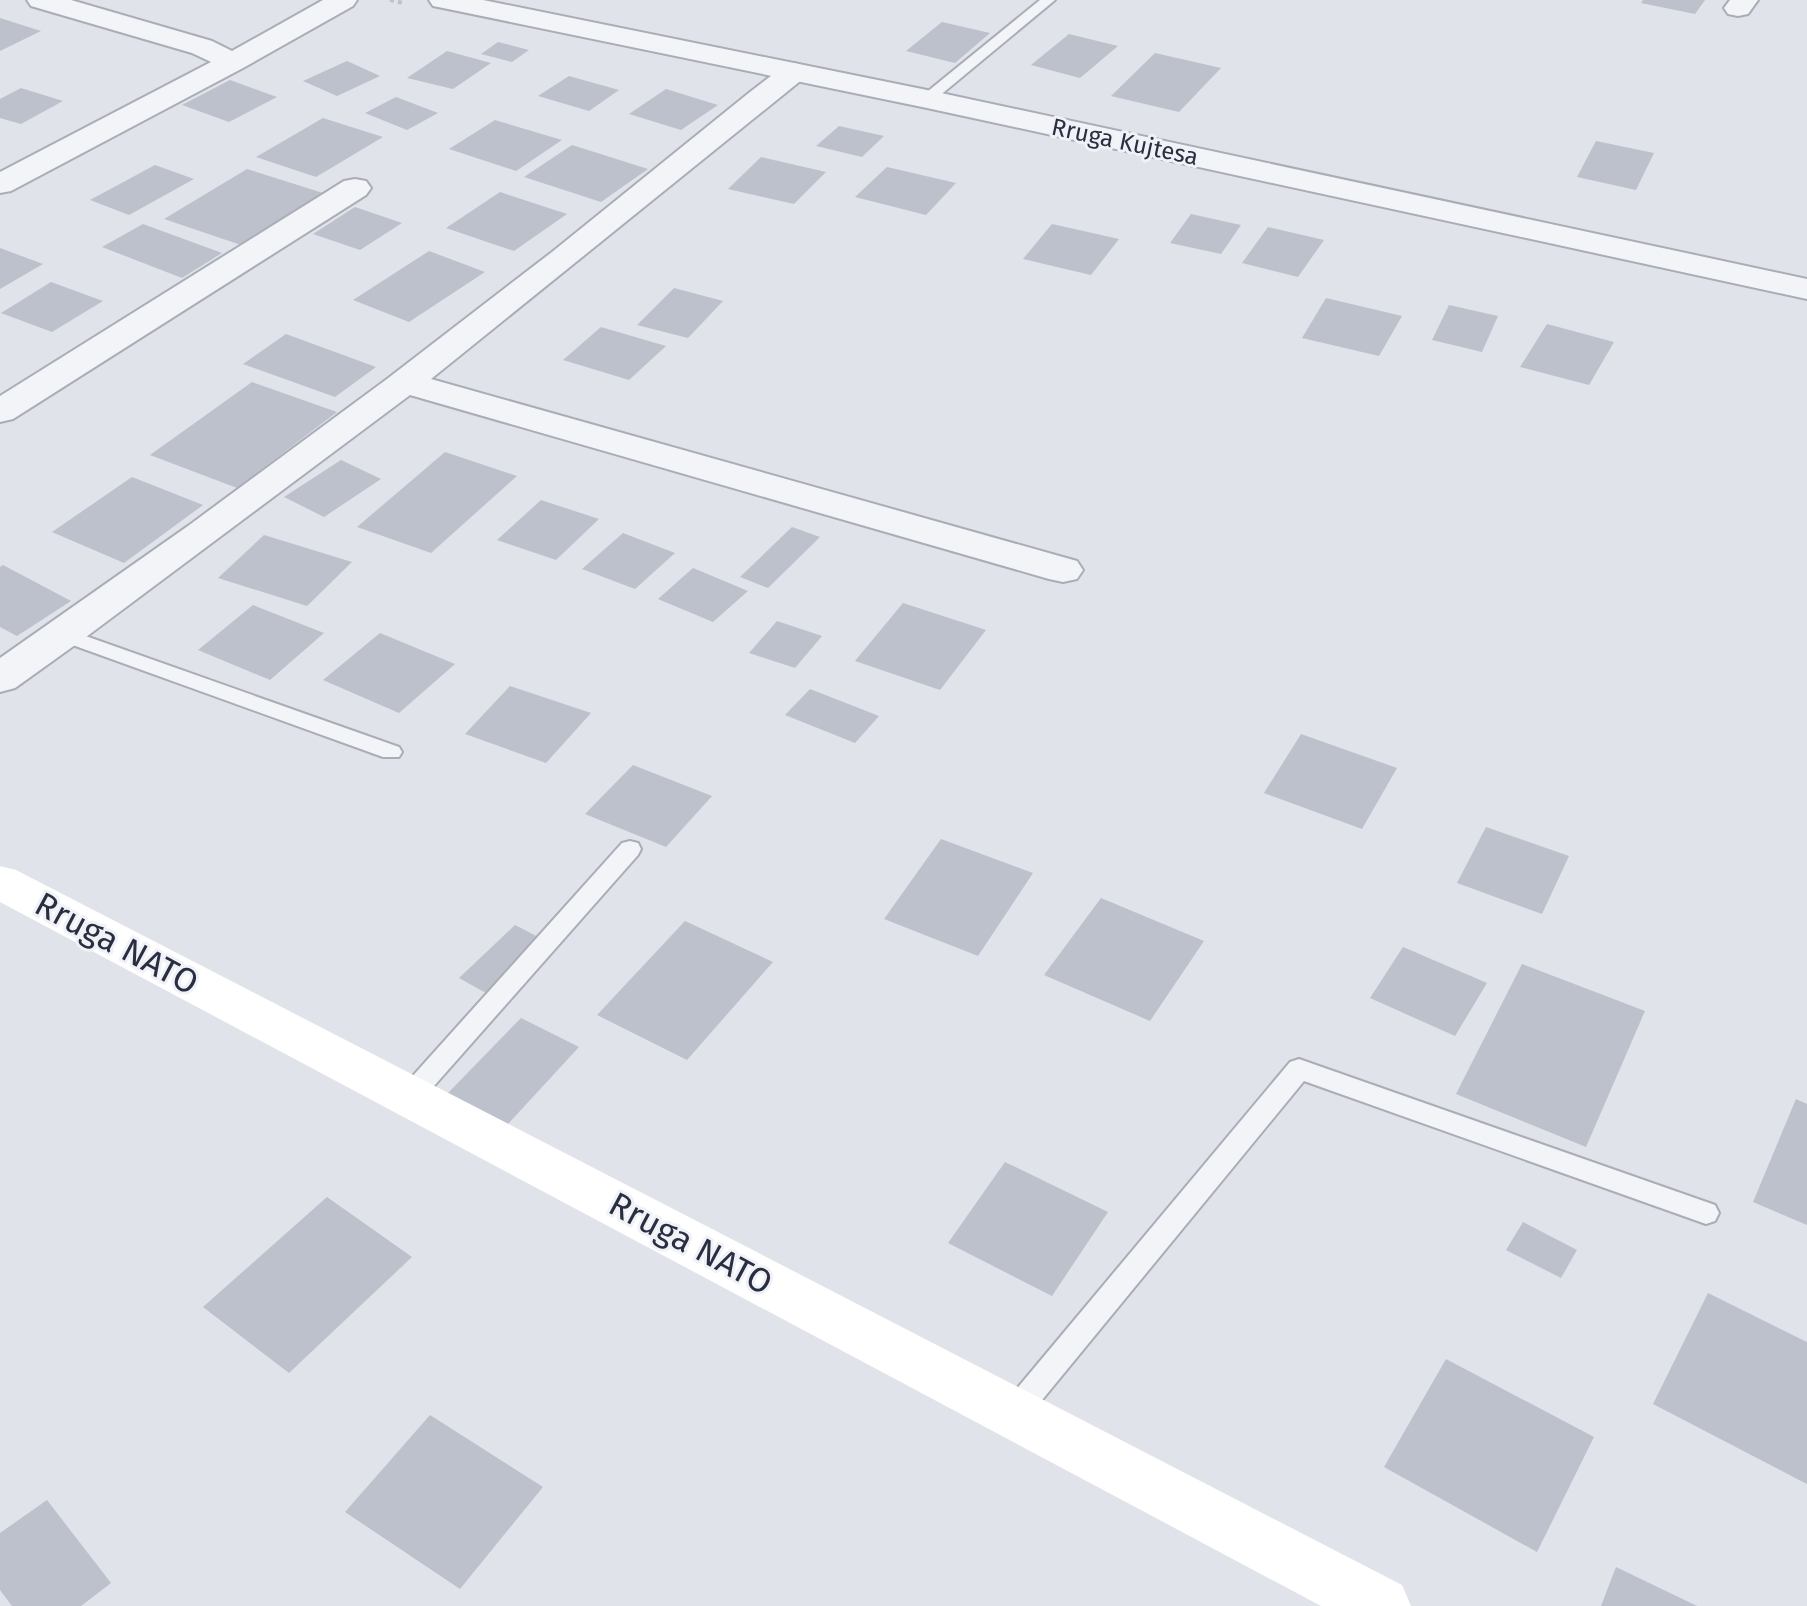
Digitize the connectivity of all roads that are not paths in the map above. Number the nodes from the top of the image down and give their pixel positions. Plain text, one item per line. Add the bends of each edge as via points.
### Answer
1 (41, 0) edge
2 (343, 0) edge
3 (443, 0) edge
4 (1048, 0) edge
5 (233, 62) junction
6 (794, 72) junction
7 (927, 99) junction
8 (0, 184) edge
9 (355, 188) dead end
10 (1807, 289) edge
11 (404, 382) junction
12 (0, 411) edge
13 (1063, 570) dead end
14 (63, 634) junction
15 (0, 678) edge
16 (391, 752) dead end
17 (630, 849) dead end
18 (0, 882) edge
19 (410, 1096) junction
20 (1706, 1213) dead end
21 (1014, 1413) junction
22 (1381, 1606) edge

1 - 5 street via 202,47
2 - 5 street
3 - 6 street, Rruga Kujtesa
4 - 7 lane
5 - 8 street
6 - 7 street, Rruga Kujtesa
6 - 11 street
7 - 10 street, Rruga Kujtesa
9 - 12 street
11 - 13 street
11 - 14 street
14 - 15 street
14 - 16 lane
17 - 19 lane
18 - 19 main road, Rruga NATO
19 - 21 main road, Rruga NATO
20 - 21 lane via 1299,1069
21 - 22 main road, Rruga NATO

